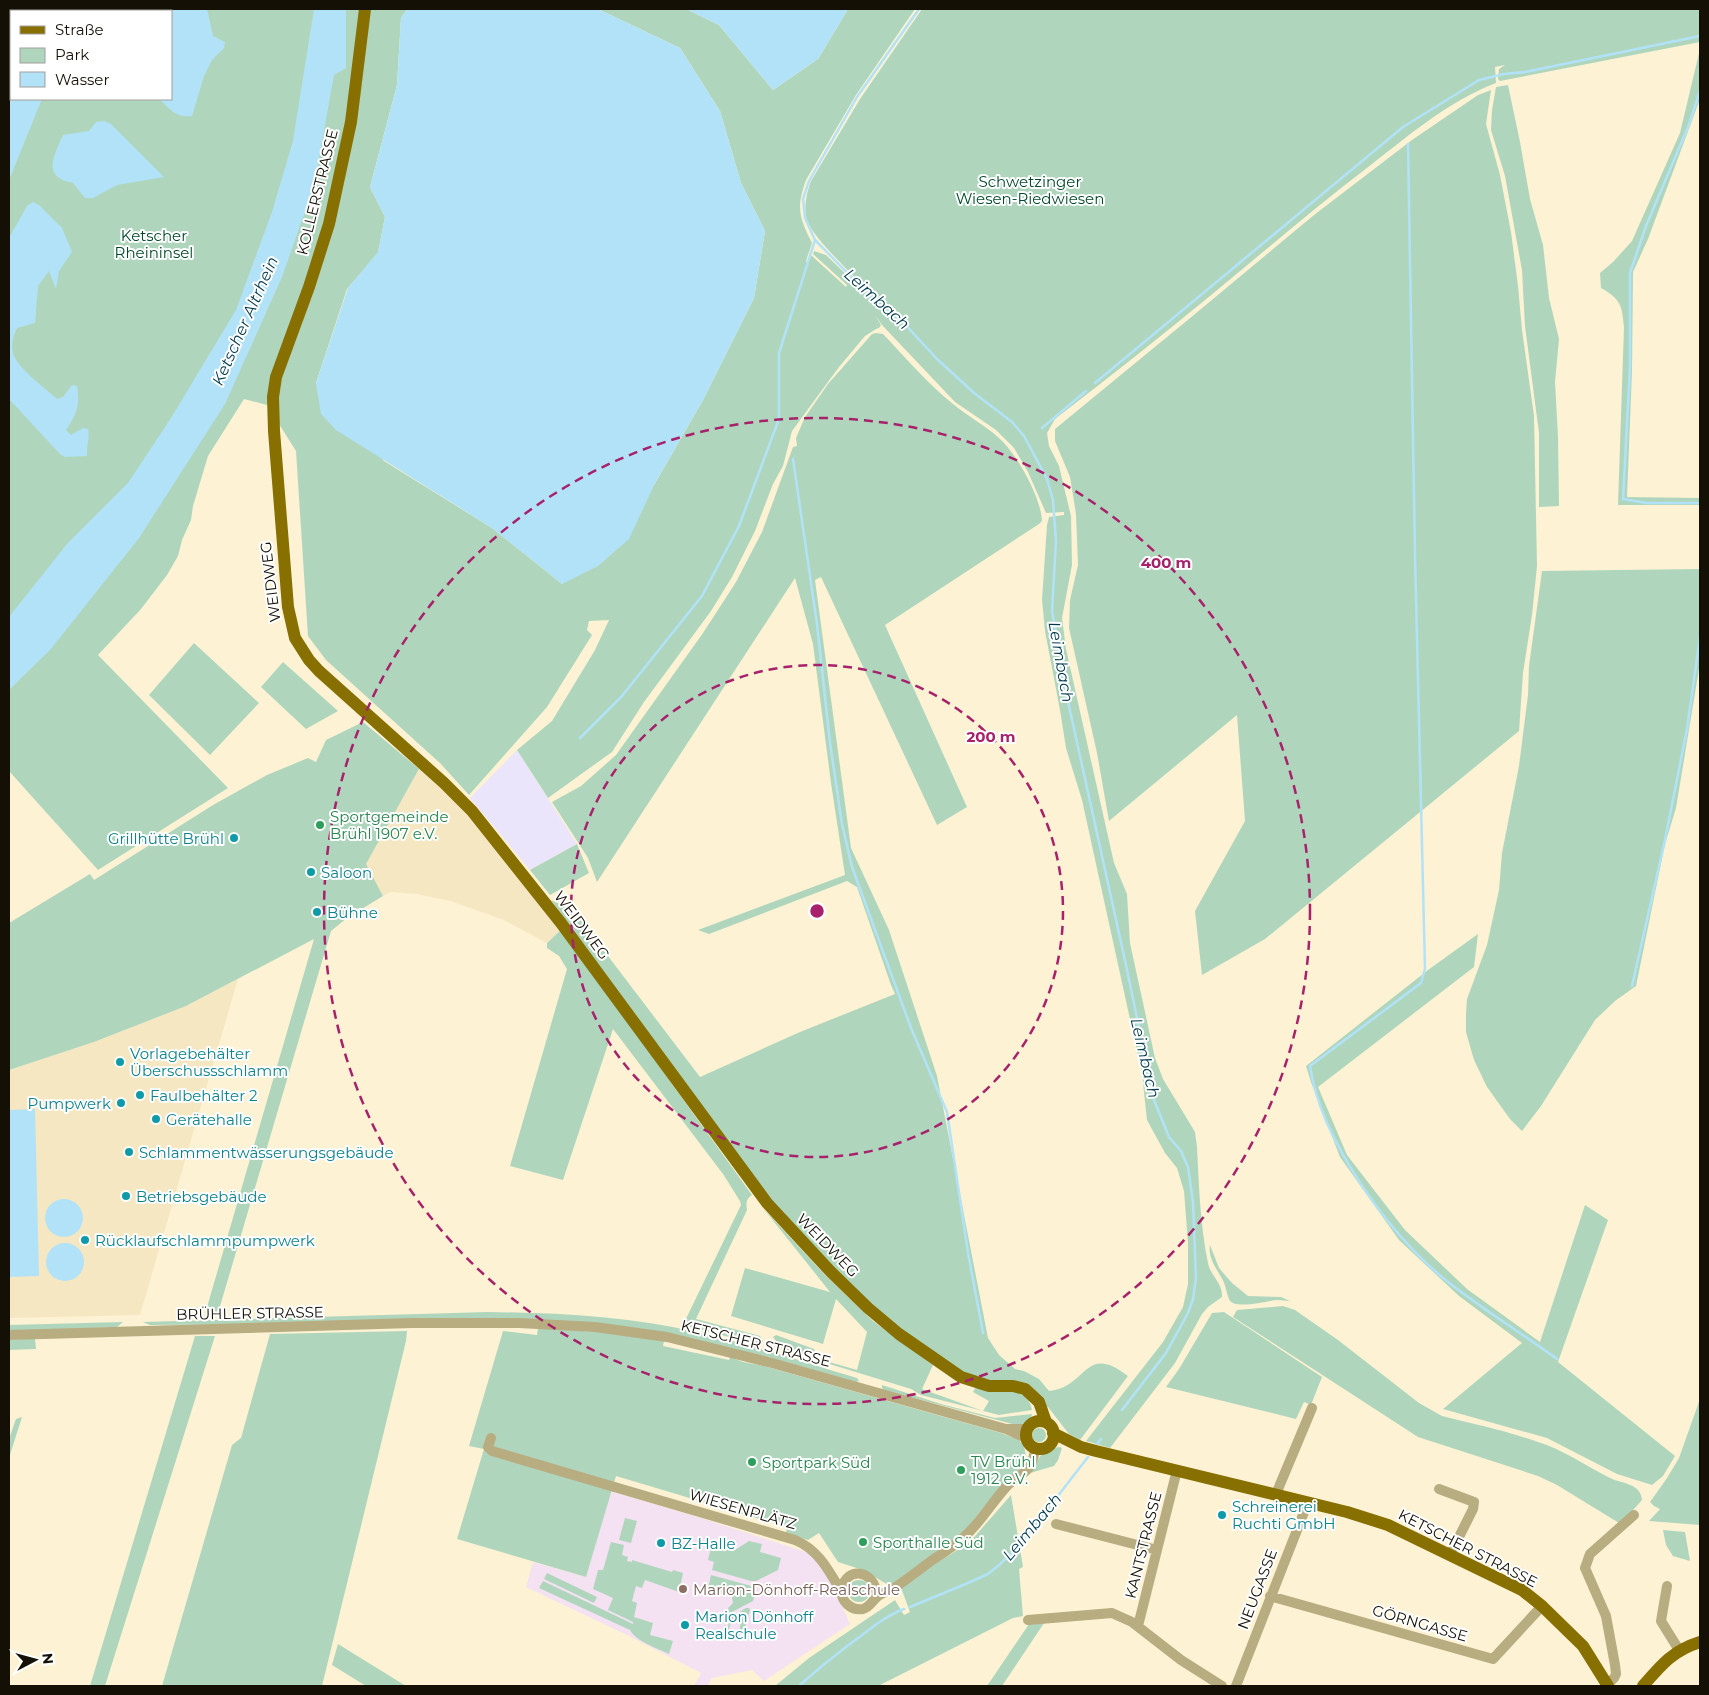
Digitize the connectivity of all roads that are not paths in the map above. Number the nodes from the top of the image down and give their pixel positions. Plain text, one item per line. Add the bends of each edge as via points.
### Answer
1 (365, 9) edge
2 (276, 377) joint
3 (491, 1323) joint
4 (9, 1335) edge
5 (1312, 1408) dead end
6 (1033, 1428) junction
7 (1052, 1439) junction
8 (486, 1444) dead end
9 (1036, 1448) junction
10 (1177, 1470) junction
11 (1439, 1489) dead end
12 (1276, 1494) junction
13 (1308, 1502) junction
14 (1634, 1515) dead end
15 (1056, 1524) dead end
16 (1157, 1550) junction
17 (1450, 1555) junction
18 (1667, 1586) dead end
19 (842, 1593) junction
20 (877, 1596) junction
21 (1270, 1596) junction
22 (1542, 1606) junction
23 (1028, 1620) dead end
24 (1138, 1626) junction
25 (1700, 1642) edge
26 (1679, 1650) junction
27 (1608, 1685) edge
28 (1222, 1686) edge
29 (1236, 1686) edge
30 (1643, 1686) edge

1 - 2 main road, KOLLERSTRASSE via 351,122 329,224
2 - 6 main road, WEIDWEG via 274,432 287,599 295,638 309,660 472,811 561,923 767,1203 831,1272 899,1334 961,1377 989,1386 1021,1387 1032,1394 1039,1402
3 - 4 street, BRÜHLER STRASSE
3 - 6 street, KETSCHER STRASSE via 593,1327 667,1338 781,1365 1006,1429
5 - 12 street
6 - 7 main road via 1052,1429
6 - 9 main road via 1032,1446
7 - 9 main road
7 - 10 main road, KETSCHER STRASSE
8 - 19 street, WIESENPLÄTZ via 492,1451 795,1540 821,1558
9 - 20 street, WIESENPLÄTZ via 1030,1466 1006,1486 966,1536
10 - 12 main road, KETSCHER STRASSE
10 - 16 street, KANTSTRASSE
11 - 17 street via 1474,1502
12 - 13 main road, KETSCHER STRASSE
13 - 17 main road, KETSCHER STRASSE via 1374,1520
13 - 21 street, NEUGASSE
14 - 27 street via 1590,1554 1585,1568 1606,1616 1615,1665 1614,1678
15 - 16 street
16 - 24 street, KANTSTRASSE
17 - 22 main road, KETSCHER STRASSE via 1522,1590
18 - 26 street via 1661,1621
19 - 20 street, WIESENPLÄTZ via 848,1605 861,1609 869,1606
19 - 20 street via 847,1579 857,1574 871,1578
21 - 22 street, GÖRNGASSE via 1493,1659
21 - 29 street, NEUGASSE
22 - 27 main road, KETSCHER STRASSE via 1583,1646
23 - 24 street via 1112,1613
24 - 28 street via 1195,1670
25 - 26 main road
26 - 30 main road

